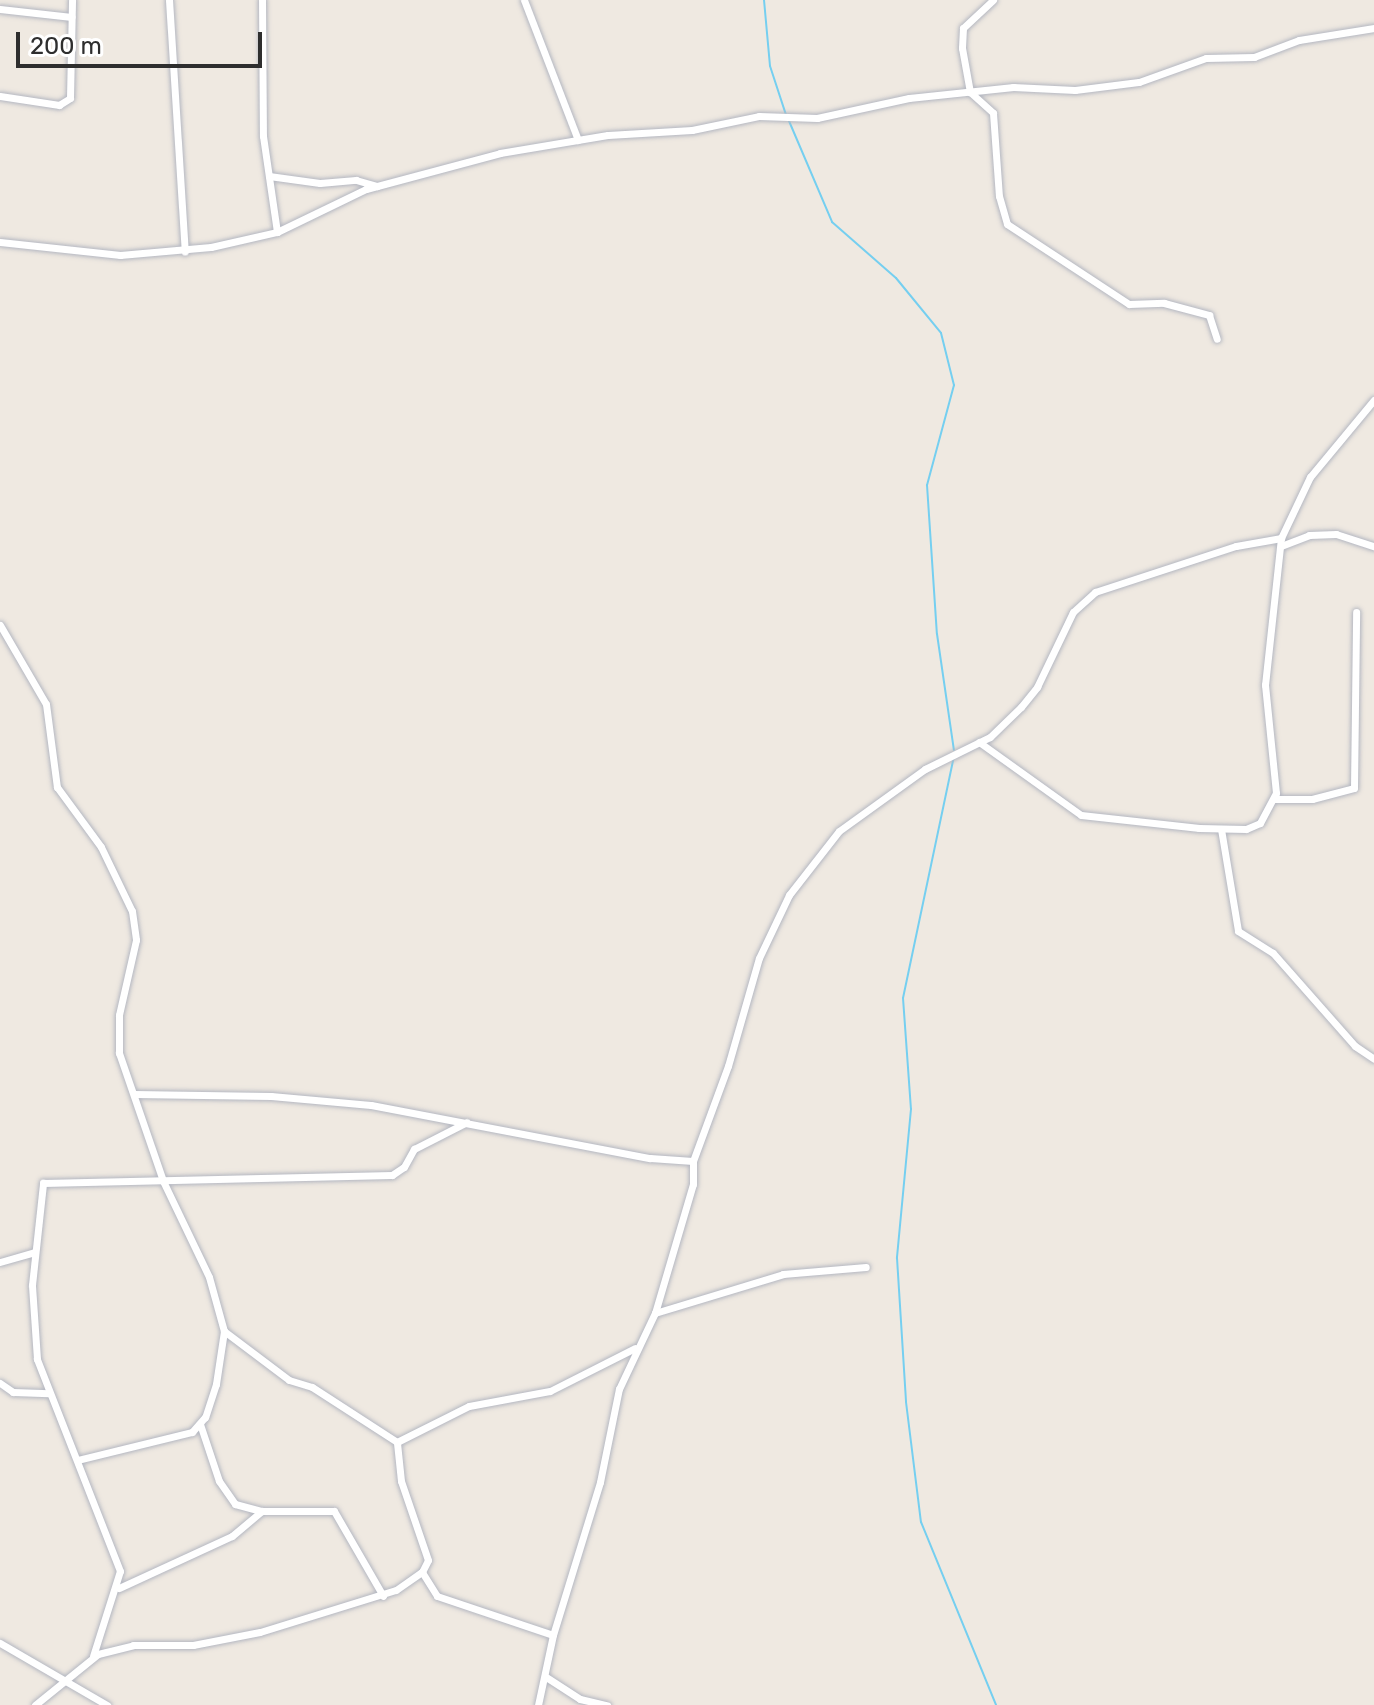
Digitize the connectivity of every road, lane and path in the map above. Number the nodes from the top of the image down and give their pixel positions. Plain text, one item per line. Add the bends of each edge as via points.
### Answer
1 (72, 0) edge
2 (169, 0) edge
3 (262, 0) edge
4 (524, 0) edge
5 (993, 0) edge
6 (0, 9) edge
7 (72, 17) junction
8 (1374, 28) edge
9 (970, 92) junction
10 (0, 96) edge
11 (578, 140) junction
12 (269, 176) junction
13 (377, 186) junction
14 (277, 232) junction
15 (0, 242) edge
16 (185, 251) junction
17 (1217, 339) dead end
18 (1374, 400) edge
19 (1281, 542) junction
20 (1374, 546) edge
21 (1356, 612) dead end
22 (0, 625) edge
23 (979, 742) junction
24 (1275, 799) junction
25 (1221, 829) junction
26 (1374, 1059) edge
27 (134, 1094) junction
28 (467, 1122) junction
29 (693, 1161) junction
30 (163, 1181) junction
31 (34, 1252) junction
32 (0, 1262) edge
33 (866, 1267) dead end
34 (655, 1313) junction
35 (224, 1331) junction
36 (637, 1346) junction
37 (0, 1383) edge
38 (49, 1393) junction
39 (200, 1424) junction
40 (397, 1442) junction
41 (77, 1460) junction
42 (262, 1511) junction
43 (422, 1572) junction
44 (119, 1588) junction
45 (383, 1596) junction
46 (553, 1635) junction
47 (0, 1643) edge
48 (93, 1656) junction
49 (546, 1677) junction
50 (69, 1682) junction
51 (35, 1705) edge
52 (107, 1705) edge
53 (538, 1705) edge
54 (607, 1705) edge

1 - 7 street
2 - 16 street
3 - 12 street via 260,84
4 - 11 street
5 - 9 street via 963,28
6 - 7 street
7 - 10 street via 72,91 67,101 59,105
8 - 9 street via 1299,40 1254,57 1206,58 1139,82 1075,90 1018,87
9 - 11 street via 867,104 817,118 759,116 692,130
9 - 17 street via 993,113 1001,206 1012,230 1129,304 1164,303 1209,315
11 - 13 street via 500,153
12 - 13 street via 320,183 356,180
12 - 14 street
13 - 14 street
14 - 16 street
15 - 16 street via 120,255
18 - 19 street via 1310,477
19 - 20 street via 1336,534
19 - 23 street via 1236,546 1095,592 1073,612 1037,687
19 - 24 street via 1265,669
21 - 24 street via 1354,788 1312,799
22 - 27 street via 46,704 57,787 101,847 132,911 136,940 117,1042
23 - 25 street via 1081,815
23 - 29 street via 925,769 839,831 789,895 759,958
24 - 25 street via 1260,823
25 - 26 street via 1238,931 1273,953 1355,1046
27 - 28 street via 271,1096
27 - 30 street
28 - 29 street via 638,1156
28 - 30 street via 414,1149 392,1175
29 - 34 street via 693,1184
30 - 31 street via 43,1183
30 - 35 street via 209,1277
31 - 32 street
31 - 38 street via 33,1330
33 - 34 street via 783,1274
34 - 36 street
35 - 39 street via 216,1384
35 - 40 street via 289,1380 312,1387
36 - 40 street via 550,1391 469,1406
36 - 46 street via 619,1389 600,1482
37 - 38 street via 13,1392
38 - 41 street
39 - 41 street via 192,1432
39 - 42 street via 229,1498
40 - 43 street via 401,1481 428,1556
41 - 44 street via 116,1553
42 - 44 street via 232,1536
42 - 45 street via 334,1511
43 - 45 street
43 - 46 street via 437,1596
44 - 48 street
45 - 48 street via 260,1632 193,1645 133,1645
46 - 49 street
47 - 50 street
48 - 50 street
49 - 53 street
49 - 54 street via 580,1699
50 - 51 street
50 - 52 street

